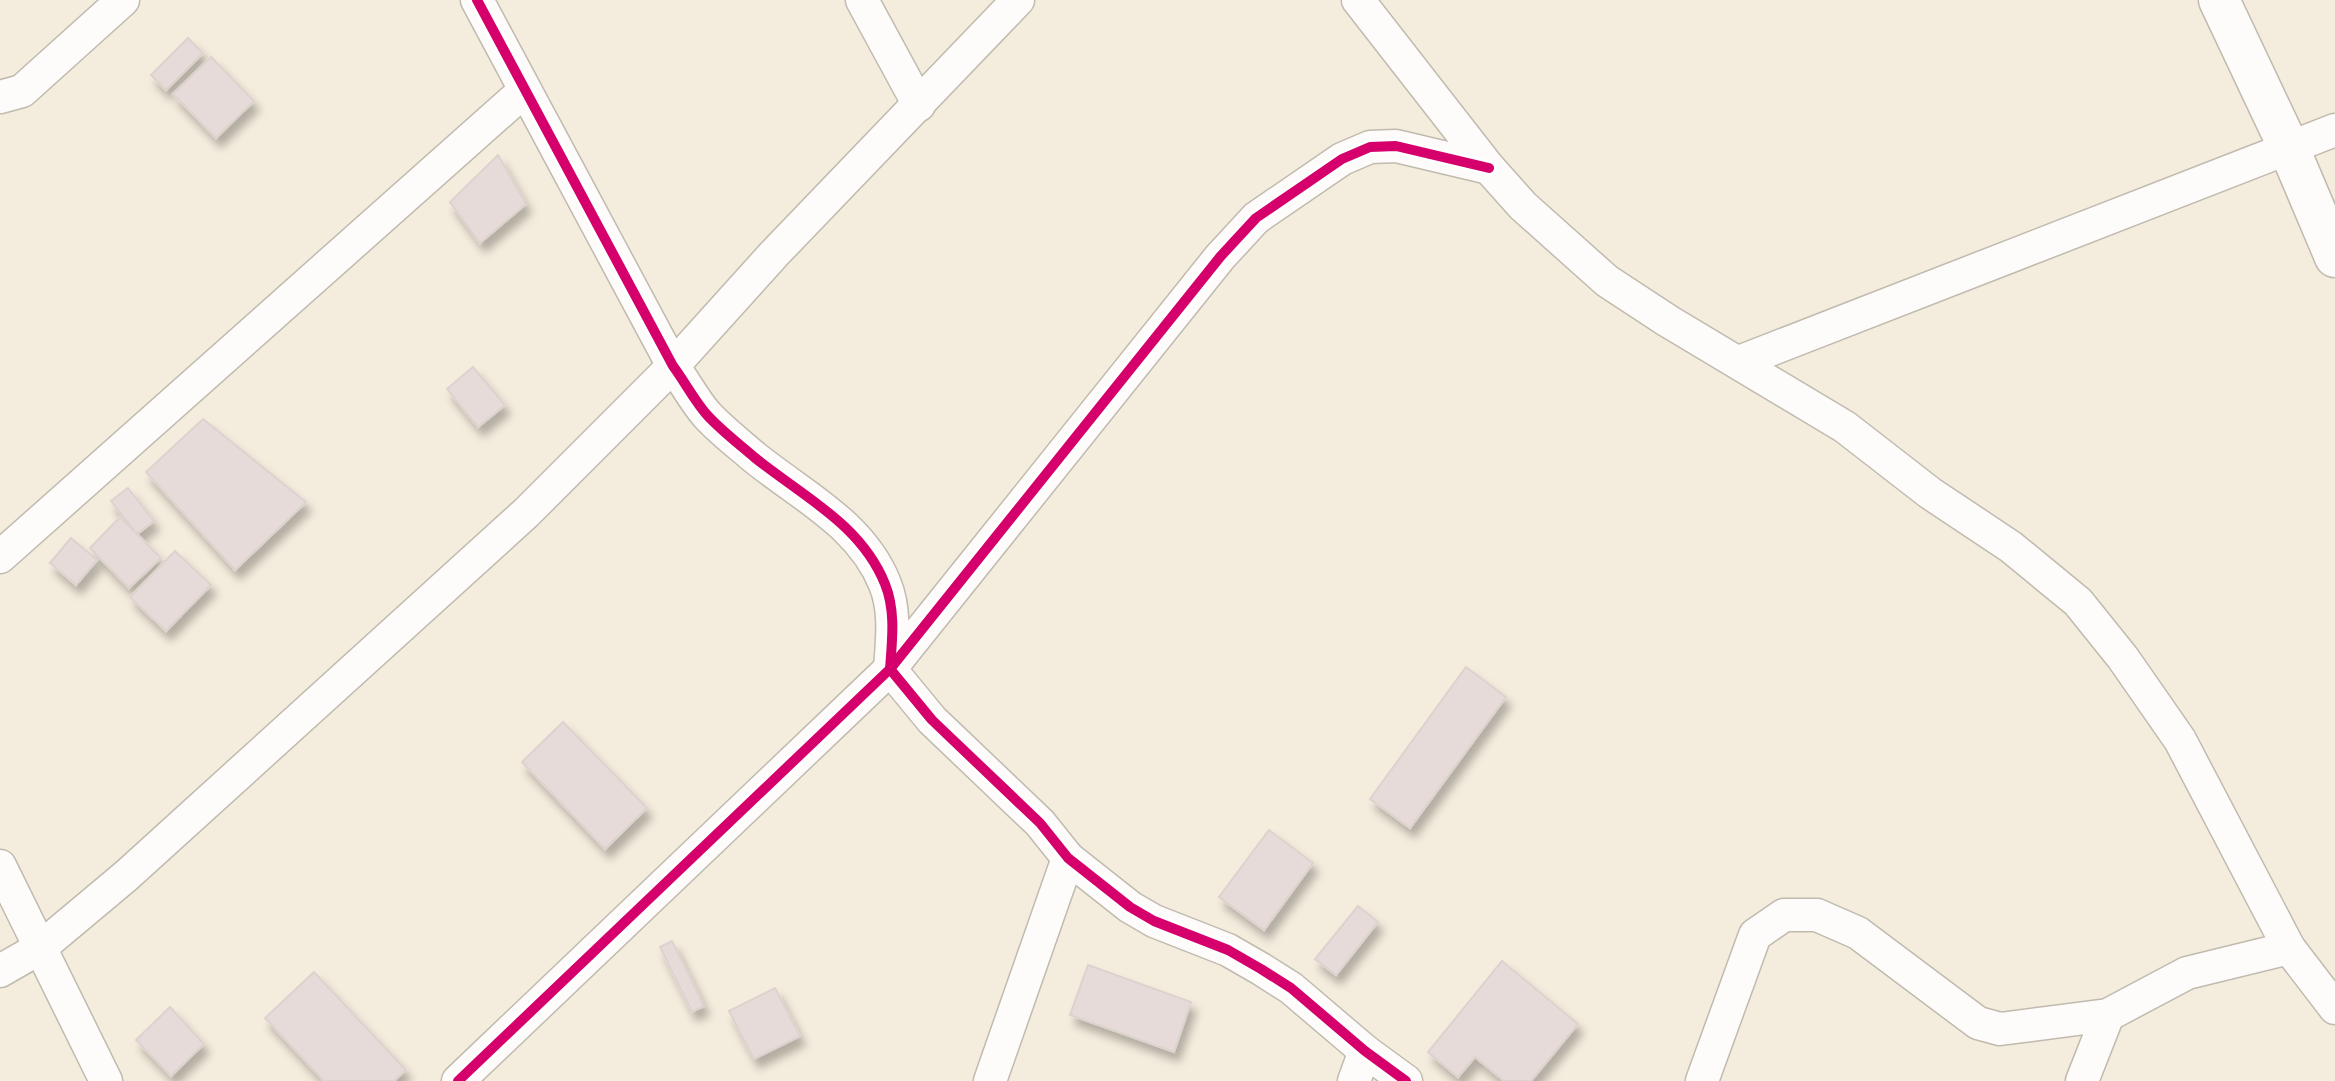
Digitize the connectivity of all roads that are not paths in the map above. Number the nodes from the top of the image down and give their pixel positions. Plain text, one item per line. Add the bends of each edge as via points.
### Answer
1 (123, 0) edge
2 (477, 0) edge
3 (862, 0) edge
4 (1018, 0) edge
5 (1358, 0) edge
6 (2219, 0) edge
7 (524, 91) junction
8 (0, 97) edge
9 (919, 105) junction
10 (2335, 130) edge
11 (2288, 146) junction
12 (1489, 168) junction
13 (2335, 257) edge
14 (1739, 362) junction
15 (673, 366) junction
16 (0, 557) edge
17 (890, 669) junction
18 (1068, 858) junction
19 (0, 866) edge
20 (40, 948) junction
21 (2289, 948) junction
22 (0, 971) edge
23 (2335, 1008) edge
24 (2108, 1015) junction
25 (1359, 1066) edge
26 (466, 1078) edge
27 (106, 1081) edge
28 (990, 1081) edge
29 (1406, 1081) edge
30 (1702, 1081) edge
31 (2082, 1081) edge

1 - 8 street via 22,91
2 - 7 street
3 - 9 street
4 - 9 street
5 - 12 street
6 - 11 street
7 - 15 street
7 - 16 street
9 - 15 street
10 - 11 street
11 - 13 street
11 - 14 street
12 - 14 street via 1607,281
12 - 17 street via 1408,149 1370,147 1342,159 1256,218
14 - 21 street via 1845,427 2078,602 2180,740
15 - 17 street via 708,416 842,522 867,550 886,585 893,621
15 - 20 street via 526,513
17 - 18 street via 932,720 1040,823
17 - 26 street
18 - 25 street via 1154,921 1228,950 1291,988
18 - 28 street
19 - 20 street
20 - 22 street
20 - 27 street
21 - 23 street
21 - 24 street via 2187,973
24 - 30 street via 1987,1027 1858,933 1817,915 1784,915 1755,935
24 - 31 street
25 - 29 street

